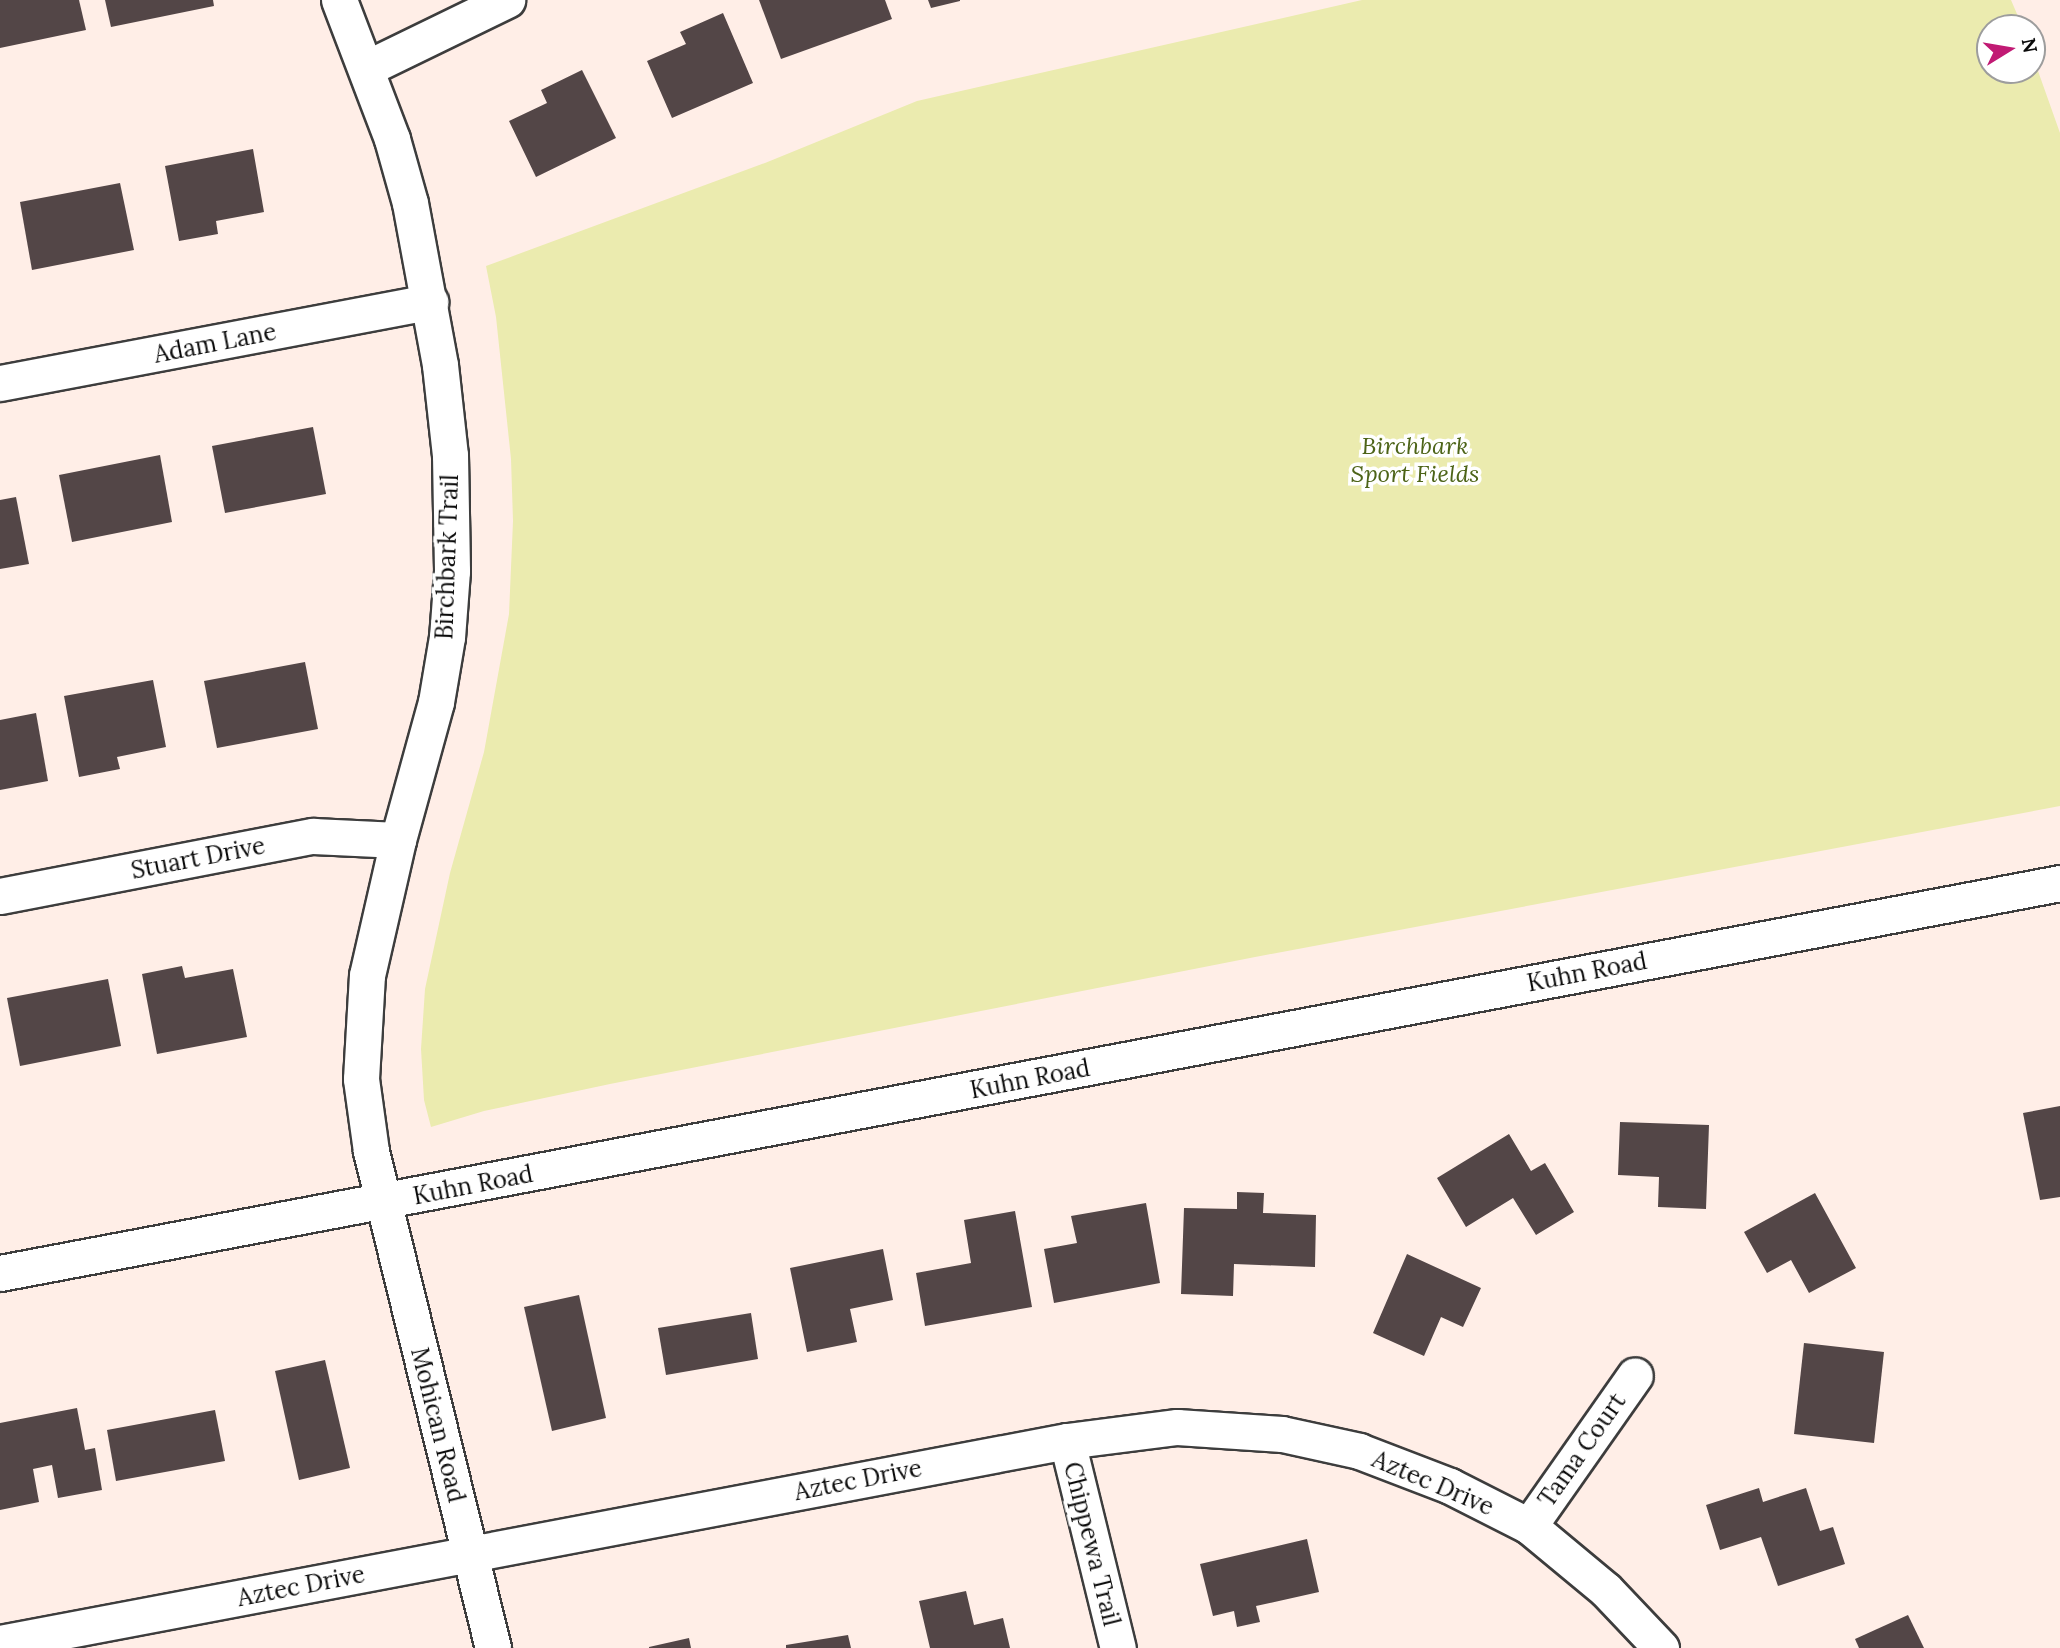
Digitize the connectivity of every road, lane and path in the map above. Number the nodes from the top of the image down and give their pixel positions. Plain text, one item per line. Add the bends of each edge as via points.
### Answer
1 (339, 0) edge
2 (507, 0) edge
3 (367, 68) junction
4 (429, 302) junction
5 (0, 383) edge
6 (398, 840) junction
7 (2060, 883) edge
8 (0, 896) edge
9 (383, 1202) junction
10 (0, 1273) edge
11 (1635, 1375) dead end
12 (1067, 1441) junction
13 (1529, 1526) junction
14 (470, 1553) junction
15 (0, 1643) edge
16 (493, 1648) edge
17 (1118, 1648) edge
18 (1661, 1648) edge

1 - 3 street, Birchbark Trail
2 - 3 street
3 - 4 street, Birchbark Trail via 410,203
4 - 5 street, Adam Lane
4 - 6 street, Birchbark Trail via 450,455 452,571 436,702
6 - 8 street, Stuart Drive via 313,836
6 - 9 street, Birchbark Trail via 367,975 361,1037 365,1115
7 - 9 street, Kuhn Road
9 - 10 street, Kuhn Road
9 - 14 street, Mohican Road
11 - 13 street, Tama Court
12 - 13 street, Aztec Drive via 1177,1427 1282,1434 1372,1456 1450,1486
12 - 14 street, Aztec Drive
12 - 17 street, Chippewa Trail
13 - 18 street, Aztec Drive via 1606,1590
14 - 15 street, Aztec Drive
14 - 16 street, Mohican Road

